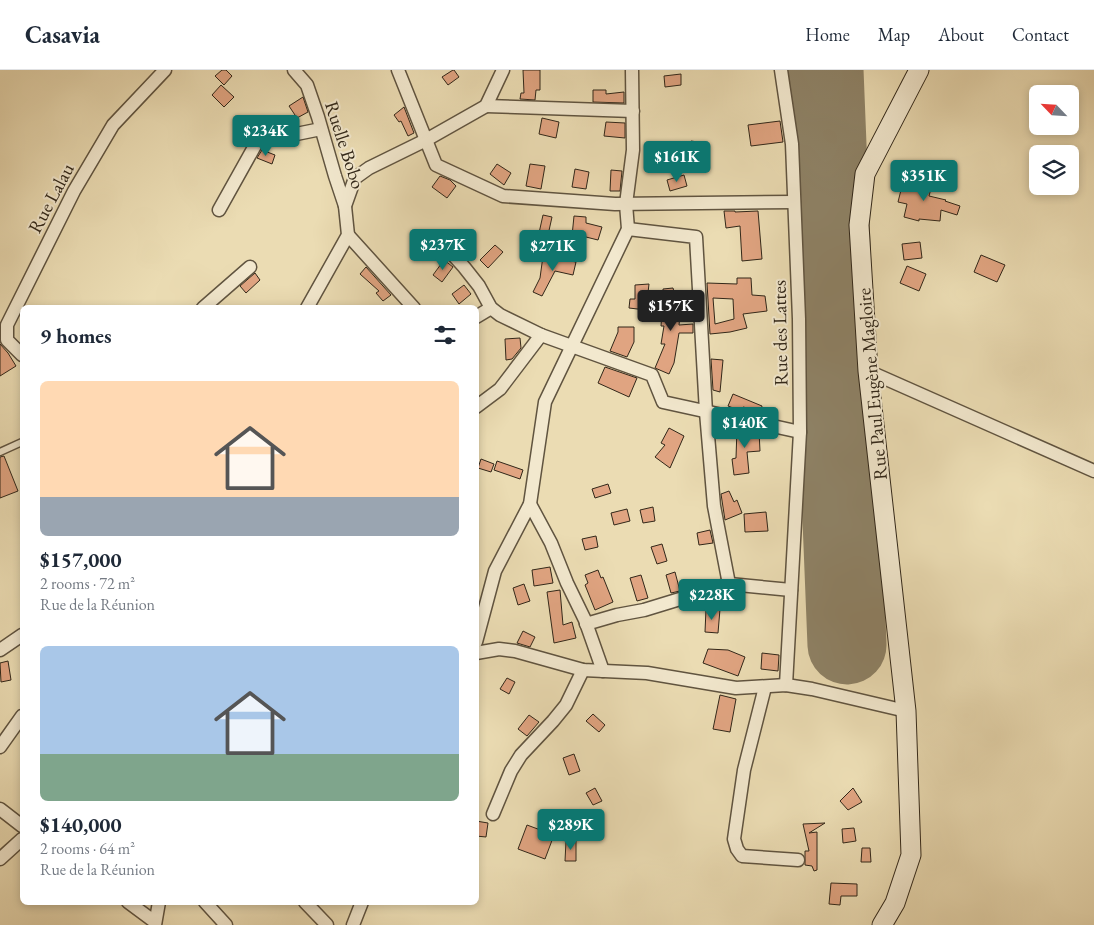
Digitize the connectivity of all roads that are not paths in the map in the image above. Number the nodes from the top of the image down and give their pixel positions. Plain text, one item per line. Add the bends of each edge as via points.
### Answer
1 (165, 70) edge
2 (294, 70) edge
3 (398, 70) edge
4 (504, 70) edge
5 (632, 70) edge
6 (781, 70) edge
7 (919, 70) edge
8 (486, 106) junction
9 (633, 111) junction
10 (321, 129) junction
11 (426, 140) junction
12 (794, 202) junction
13 (626, 204) junction
14 (345, 206) junction
15 (219, 210) dead end
16 (628, 229) junction
17 (348, 235) junction
18 (445, 246) dead end
19 (250, 267) dead end
20 (206, 305) edge
21 (309, 305) edge
22 (411, 305) edge
23 (491, 308) junction
24 (479, 315) edge
25 (541, 335) junction
26 (572, 346) junction
27 (20, 353) edge
28 (868, 372) junction
29 (479, 405) edge
30 (706, 412) junction
31 (800, 432) junction
32 (20, 443) edge
33 (0, 452) edge
34 (1094, 470) edge
35 (530, 504) junction
36 (729, 584) junction
37 (791, 590) junction
38 (586, 624) junction
39 (479, 628) edge
40 (20, 636) edge
41 (0, 650) edge
42 (479, 652) edge
43 (582, 670) junction
44 (603, 671) junction
45 (786, 685) junction
46 (765, 686) junction
47 (906, 711) junction
48 (20, 719) edge
49 (0, 747) edge
50 (0, 810) edge
51 (493, 814) dead end
52 (20, 825) edge
53 (20, 841) edge
54 (0, 859) edge
55 (798, 860) dead end
56 (132, 905) edge
57 (158, 905) edge
58 (207, 905) edge
59 (308, 905) edge
60 (361, 905) edge
61 (155, 923) edge
62 (226, 925) edge
63 (327, 925) edge
64 (353, 925) edge
65 (882, 925) edge

1 - 27 street, Rue Lalau via 113,126 74,191 7,325 7,340
2 - 10 street, Ruelle Bobo via 306,85
3 - 11 street
4 - 8 street
5 - 9 street
6 - 12 street, Rue des Lattes via 792,144
7 - 28 main road, Rue Paul Eugène Magloire via 865,174 859,225
8 - 9 street
8 - 11 street
9 - 13 street via 633,150
10 - 14 street, Ruelle Bobo
10 - 15 street via 256,142
11 - 13 street via 436,165 502,196
11 - 14 street via 355,178
12 - 13 street
12 - 31 street, Rue des Lattes
13 - 16 street
14 - 17 street
16 - 26 street
16 - 30 street via 696,237
17 - 21 street
17 - 22 street
18 - 23 street via 479,286
19 - 20 street
23 - 24 street
23 - 25 street
25 - 26 street
25 - 29 street via 500,389
26 - 30 street via 652,374 663,402
26 - 35 street via 546,402
28 - 34 street
28 - 47 main road, Rue Paul Eugène Magloire
30 - 31 street
30 - 36 street via 714,506
31 - 37 street, Rue des Lattes
32 - 33 lane
35 - 38 street
35 - 39 street via 495,571
36 - 37 street
36 - 38 street
37 - 45 street, Rue des Lattes
38 - 44 street
40 - 41 street
42 - 43 street via 499,649
43 - 44 street
43 - 51 street via 566,704 511,771
44 - 46 street via 647,673 736,688
45 - 46 street
45 - 47 street
46 - 55 street via 744,770 734,839 742,856
47 - 65 main road, Rue Paul Eugène Magloire via 911,855 895,903
48 - 49 street
50 - 52 street
53 - 54 street
56 - 61 street
57 - 61 street
58 - 62 street
59 - 63 street
60 - 64 street

